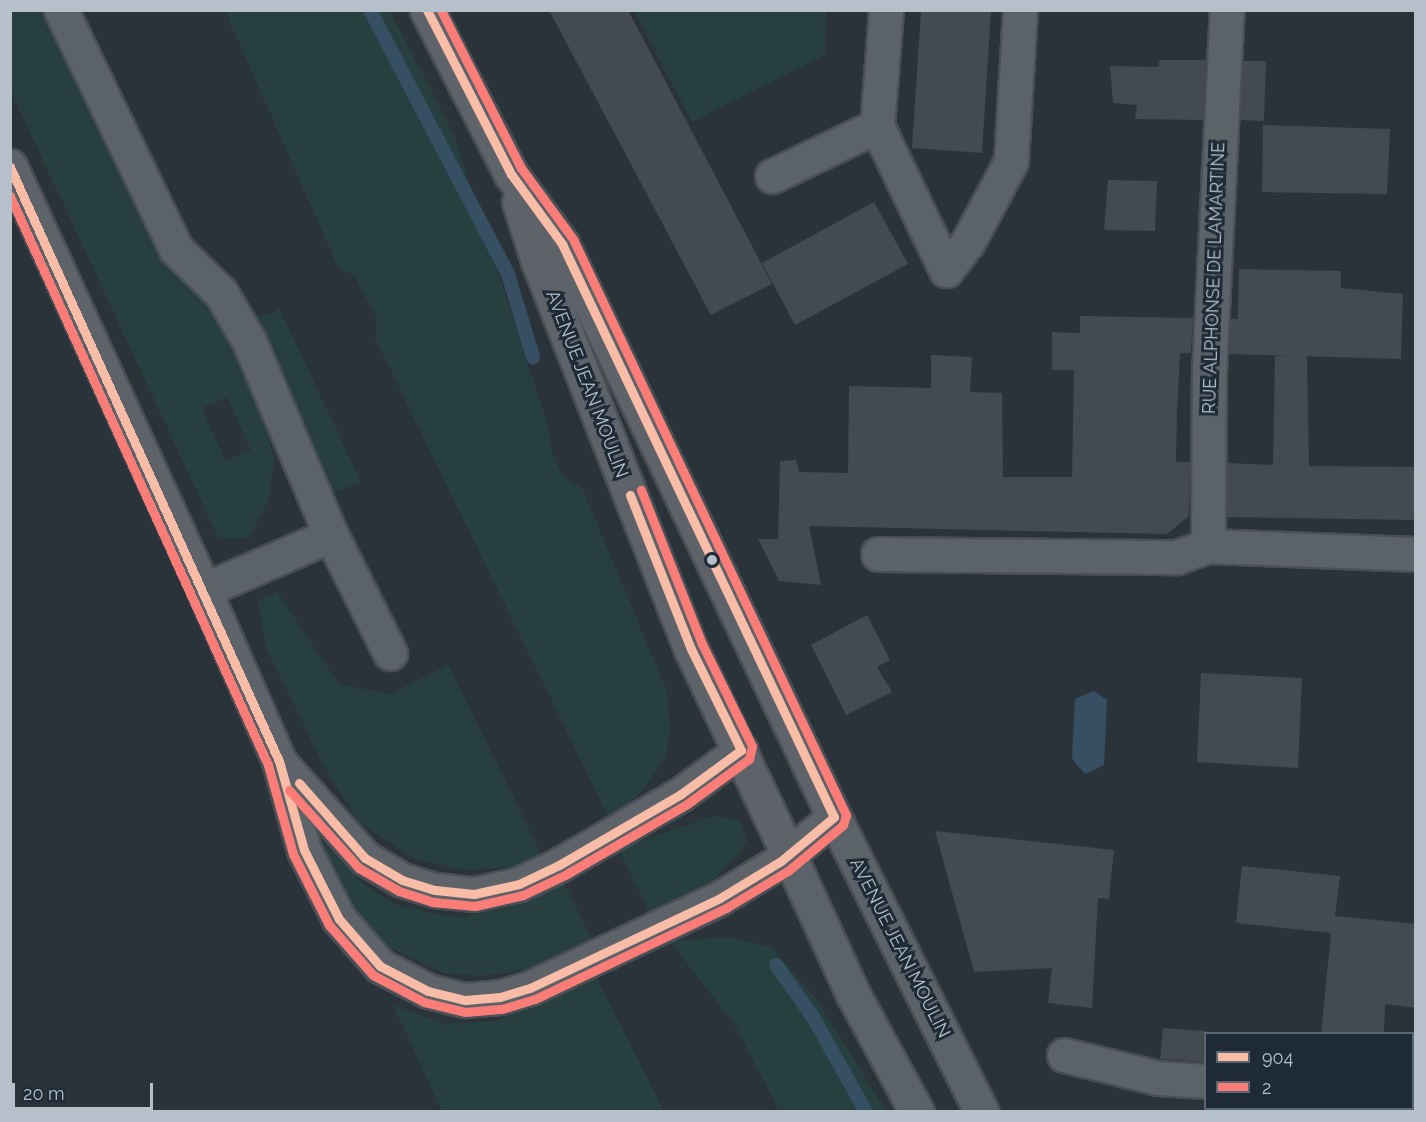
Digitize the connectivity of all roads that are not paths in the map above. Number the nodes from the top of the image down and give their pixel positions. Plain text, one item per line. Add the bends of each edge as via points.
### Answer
1 (61, 10) edge
2 (427, 10) edge
3 (886, 10) edge
4 (1020, 10) edge
5 (1227, 10) edge
6 (878, 126) junction
7 (10, 166) edge
8 (511, 174) junction
9 (772, 176) dead end
10 (331, 535) junction
11 (1208, 546) junction
12 (878, 554) dead end
13 (1416, 554) edge
14 (204, 590) junction
15 (390, 653) dead end
16 (741, 750) junction
17 (279, 761) junction
18 (834, 817) junction
19 (789, 855) junction
20 (1064, 1055) dead end
21 (1204, 1082) edge
22 (918, 1112) edge
23 (982, 1112) edge

1 - 10 street via 176,249 221,293 249,341
2 - 8 main road, AVENUE JEAN MOULIN
3 - 6 street
4 - 6 street via 1011,161 981,221 946,270
5 - 11 street, RUE ALPHONSE DE LAMARTINE via 1210,350
6 - 9 street
7 - 14 main road
8 - 16 main road, AVENUE JEAN MOULIN via 538,261 691,649
8 - 18 main road, AVENUE JEAN MOULIN via 562,244
10 - 14 street
10 - 15 street
11 - 12 street via 1177,557
11 - 13 street
14 - 17 main road
16 - 17 main road via 681,794 559,865 519,884 474,894 435,890 402,880 365,858
16 - 19 main road, AVENUE JEAN MOULIN
17 - 19 main road via 304,850 339,919 380,966 428,991 465,1000 500,997 530,988 720,898
18 - 19 main road
18 - 23 street, AVENUE JEAN MOULIN
19 - 22 street, AVENUE JEAN MOULIN via 854,996
20 - 21 street via 1158,1078

